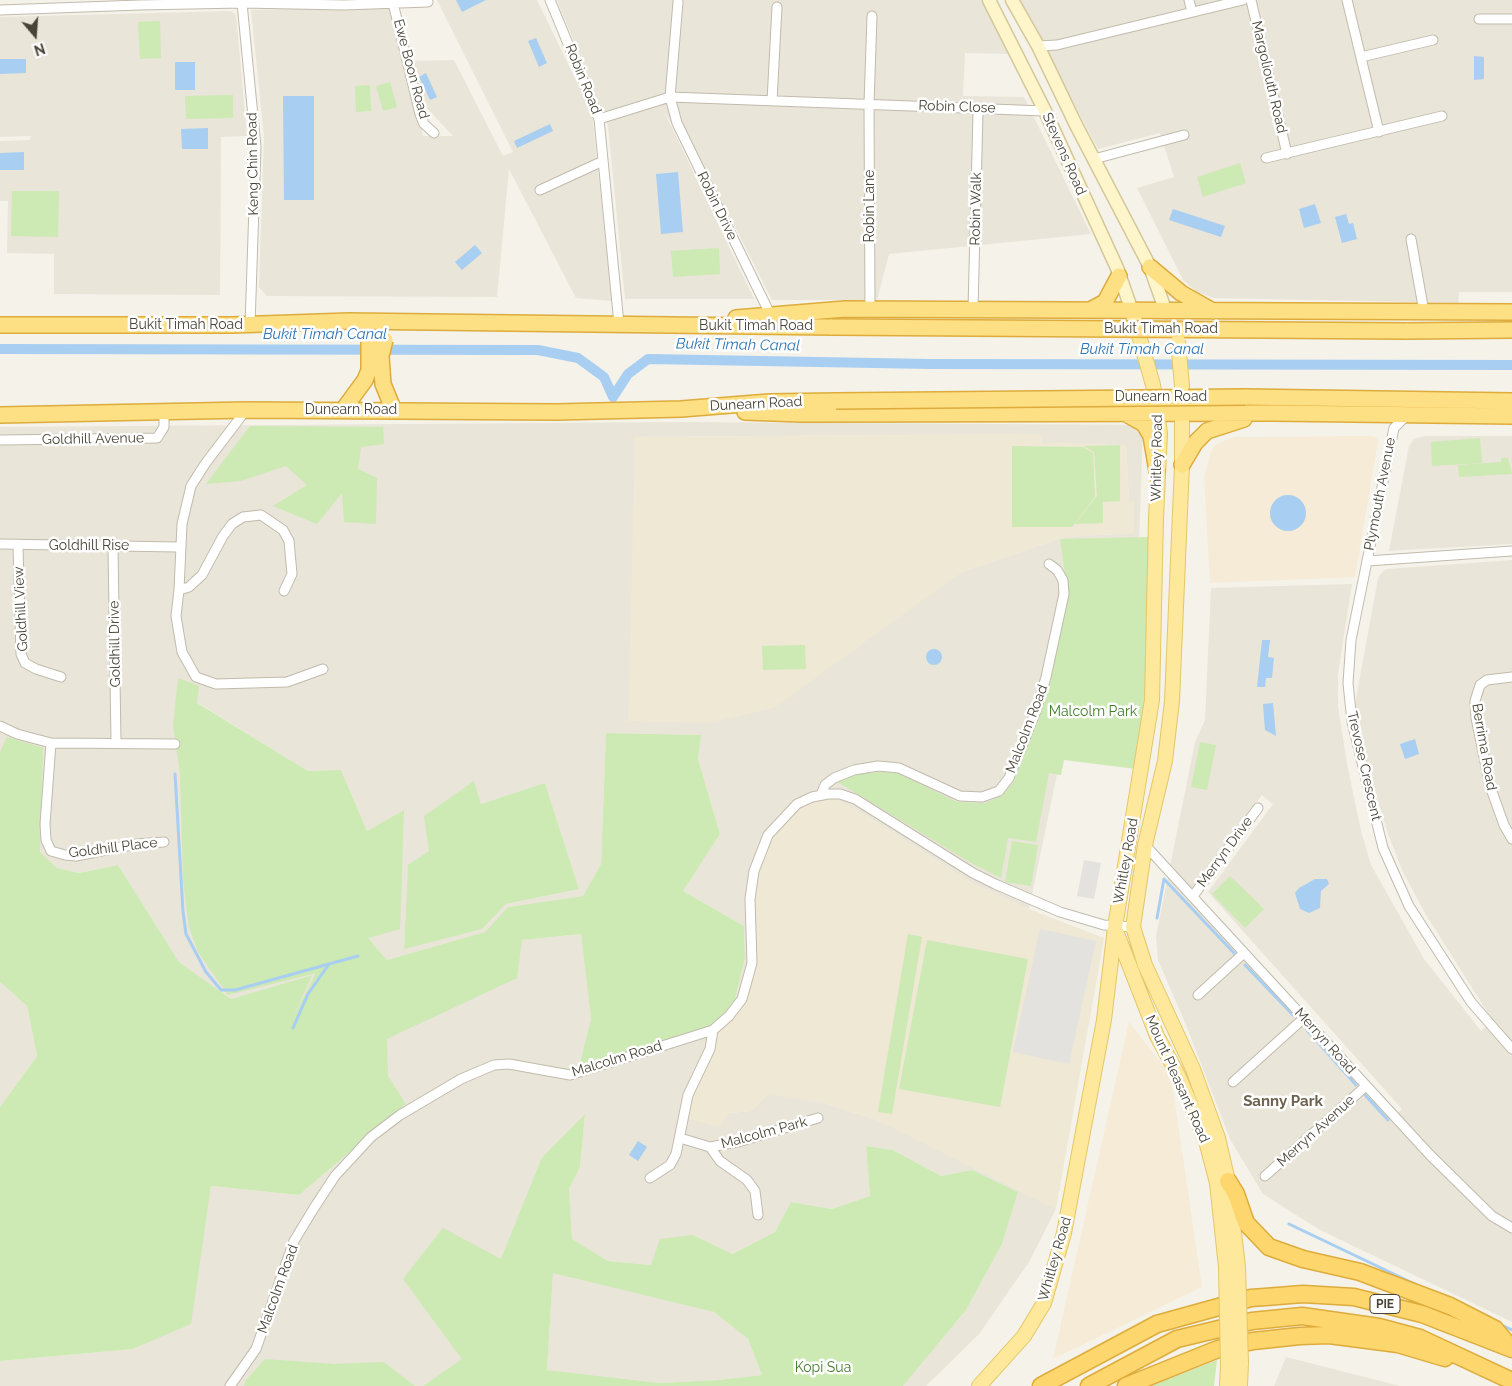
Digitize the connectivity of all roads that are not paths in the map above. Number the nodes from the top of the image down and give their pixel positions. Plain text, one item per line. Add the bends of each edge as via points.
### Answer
1 (550, 0) edge
2 (989, 0) edge
3 (1012, 0) edge
4 (1189, 0) edge
5 (1243, 0) edge
6 (1251, 0) edge
7 (1347, 0) edge
8 (428, 2) dead end
9 (678, 2) dead end
10 (132, 3) edge
11 (242, 3) junction
12 (393, 3) junction
13 (777, 7) dead end
14 (0, 10) edge
15 (1192, 12) junction
16 (872, 16) dead end
17 (1479, 19) dead end
18 (1512, 19) edge
19 (1433, 40) dead end
20 (1038, 46) junction
21 (1361, 57) junction
22 (670, 97) junction
23 (772, 101) junction
24 (869, 104) junction
25 (976, 110) junction
26 (1045, 111) junction
27 (1442, 116) dead end
28 (599, 119) junction
29 (1379, 132) junction
30 (434, 133) dead end
31 (1184, 135) dead end
32 (1287, 154) junction
33 (1266, 158) dead end
34 (1094, 159) junction
35 (603, 161) junction
36 (540, 190) dead end
37 (1411, 239) dead end
38 (1150, 267) junction
39 (1120, 276) junction
40 (870, 309) junction
41 (973, 309) junction
42 (1092, 310) junction
43 (1132, 311) junction
44 (1166, 312) junction
45 (1217, 312) junction
46 (1424, 312) junction
47 (1512, 312) edge
48 (770, 314) junction
49 (349, 321) junction
50 (412, 323) junction
51 (619, 324) junction
52 (0, 325) edge
53 (250, 325) junction
54 (709, 326) junction
55 (1512, 330) edge
56 (376, 370) junction
57 (1512, 401) edge
58 (681, 409) junction
59 (164, 410) junction
60 (246, 410) junction
61 (344, 410) junction
62 (394, 411) junction
63 (1125, 413) junction
64 (1274, 413) junction
65 (1182, 414) junction
66 (0, 415) edge
67 (1158, 415) junction
68 (1512, 416) edge
69 (1391, 421) junction
70 (0, 440) edge
71 (1182, 464) junction
72 (1157, 470) junction
73 (0, 544) edge
74 (18, 546) junction
75 (114, 546) junction
76 (177, 547) dead end
77 (1512, 551) edge
78 (1367, 560) junction
79 (1050, 564) dead end
80 (179, 590) junction
81 (284, 591) dead end
82 (323, 669) dead end
83 (60, 676) dead end
84 (1512, 677) edge
85 (1, 729) edge
86 (116, 742) junction
87 (51, 743) junction
88 (175, 744) dead end
89 (821, 796) junction
90 (1258, 808) dead end
91 (1512, 839) edge
92 (164, 842) dead end
93 (1145, 845) junction
94 (1193, 896) junction
95 (1115, 927) junction
96 (1133, 927) junction
97 (1244, 953) junction
98 (1198, 995) dead end
99 (1304, 1018) junction
100 (713, 1030) junction
101 (1512, 1049) edge
102 (1233, 1082) dead end
103 (1366, 1086) junction
104 (818, 1118) dead end
105 (680, 1138) junction
106 (710, 1147) junction
107 (1265, 1176) dead end
108 (650, 1178) dead end
109 (1228, 1181) junction
110 (758, 1215) dead end
111 (1512, 1228) edge
112 (1232, 1267) junction
113 (1512, 1349) edge
114 (1470, 1359) junction
115 (1235, 1364) junction
116 (1512, 1380) edge
117 (230, 1386) edge
118 (979, 1386) edge
119 (1041, 1386) edge
120 (1089, 1386) edge
121 (1126, 1386) edge
122 (1227, 1386) edge
123 (1240, 1386) edge

1 - 28 street, Robin Road
2 - 26 main road, Stevens Road
3 - 20 main road, Stevens Road
4 - 15 street
5 - 15 street
6 - 32 street, Margoliouth Road
7 - 21 street
8 - 12 street, Ewe Boon Road
9 - 22 street
10 - 11 street, Ewe Boon Road
10 - 14 street, Ewe Boon Road
11 - 12 street, Ewe Boon Road
11 - 53 street, Keng Chin Road via 256,147
12 - 30 street, Ewe Boon Road via 420,114 424,124
13 - 23 street
15 - 20 street via 1057,45
16 - 24 street
17 - 18 street
19 - 21 street
20 - 34 main road, Stevens Road
21 - 29 street
22 - 23 street, Robin Close
22 - 28 street, Robin Close
22 - 48 street, Robin Drive via 681,133
23 - 24 street, Robin Close
24 - 25 street, Robin Close via 971,107
24 - 40 street, Robin Lane
25 - 26 street, Robin Close
25 - 41 street, Robin Walk
26 - 39 main road, Stevens Road
27 - 29 street
28 - 35 street, Robin Road
29 - 32 street
31 - 34 street, Stevens Road
32 - 33 street
34 - 38 main road, Stevens Road
35 - 36 street
35 - 51 street, Robin Road
37 - 46 street
38 - 44 main road, Stevens Road
38 - 45 highway via 1182,293
39 - 42 highway via 1105,302
39 - 43 main road, Stevens Road
40 - 41 highway
40 - 48 highway
41 - 42 highway
42 - 43 highway
43 - 44 highway
43 - 67 main road, Whitley Road
44 - 45 highway
44 - 65 main road, Whitley Road, bridge via 1178,341
45 - 46 highway
46 - 47 highway
48 - 54 highway via 725,319
49 - 50 highway, Bukit Timah Road
49 - 53 highway, Bukit Timah Road
49 - 56 highway, bridge via 360,328 369,342
50 - 51 highway, Bukit Timah Road
50 - 56 highway, bridge via 397,329 385,340
51 - 54 highway, Bukit Timah Road
52 - 53 highway, Bukit Timah Road
54 - 55 highway, Bukit Timah Road, bridge
56 - 61 highway
56 - 62 highway
57 - 58 highway, Dunearn Road, bridge via 1226,397 836,400
58 - 62 highway, Dunearn Road
58 - 63 highway via 802,414
59 - 60 highway, Dunearn Road
59 - 66 highway, Dunearn Road
59 - 70 street, Goldhill Avenue via 164,427 157,438
60 - 61 highway, Dunearn Road
60 - 80 street via 191,486 182,524
61 - 62 highway, Dunearn Road
63 - 67 highway
63 - 72 highway via 1144,424 1150,436
64 - 65 highway
64 - 69 highway
64 - 71 highway via 1207,431
65 - 67 highway
65 - 71 main road, Whitley Road
67 - 72 main road, Whitley Road
68 - 69 highway via 1408,414
69 - 78 street, Plymouth Avenue
71 - 93 main road, Whitley Road via 1172,701 1164,761
72 - 95 main road, Whitley Road via 1152,700
73 - 74 street, Goldhill Rise
74 - 75 street, Goldhill Rise
74 - 83 street, Goldhill View via 21,654 25,663 36,670
75 - 76 street, Goldhill Rise
75 - 86 street, Goldhill Drive
77 - 78 street
78 - 101 street, Trevose Crescent via 1351,640 1348,682 1352,722 1383,848 1409,906 1451,973 1471,1002
79 - 89 street, Malcolm Road via 1063,580 1064,594 1046,677 1009,778 998,791 982,797 960,796 899,768 878,766 834,778 825,785
80 - 81 street via 189,587 202,575 232,524 243,517 261,515 283,530 289,541 292,574
80 - 82 street via 178,638 196,677 216,684 268,683 301,678
84 - 91 street, Berrima Road via 1487,680 1480,685 1475,701 1490,786
85 - 87 street
86 - 87 street
86 - 88 street
87 - 92 street, Goldhill Place via 45,824 46,840 51,850 76,856
89 - 95 street, Malcolm Road via 840,794 855,799 973,873 1060,912
89 - 100 street, Malcolm Road via 797,804 768,835 754,871 750,899 752,963 749,980 742,999
90 - 94 street, Merryn Drive
93 - 94 street, Merryn Road
93 - 96 main road, Whitley Road
94 - 97 street, Merryn Road
95 - 96 street, Malcolm Road
95 - 112 main road, Mount Pleasant Road via 1157,1036 1178,1075 1206,1141
95 - 118 main road, Whitley Road via 1104,1020 1076,1173 1064,1233 1044,1304 1024,1336
96 - 109 main road, Mount Pleasant Road via 1145,965 1193,1069 1218,1138
97 - 98 street
97 - 99 street, Merryn Road
99 - 102 street
99 - 103 street, Merryn Road
100 - 105 street via 710,1049 688,1095
100 - 117 street, Malcolm Road via 570,1075 509,1064 494,1065 460,1079 400,1115 372,1137 335,1176 314,1208 294,1241 256,1349
103 - 107 street, Merryn Avenue
103 - 111 street, Merryn Road via 1464,1189 1492,1216
104 - 106 street, Malcolm Park
105 - 106 street, Malcolm Park
105 - 108 street via 670,1165
106 - 110 street, Malcolm Park via 720,1161 748,1180 755,1191
109 - 112 main road, Mount Pleasant Road
109 - 113 highway via 1246,1223 1269,1247 1303,1259 1360,1272 1450,1306 1495,1329
112 - 115 main road, Mount Pleasant Road, bridge
113 - 119 highway, PIE via 1422,1314 1354,1297 1303,1294 1252,1298 1157,1324
114 - 116 highway, PIE
114 - 120 highway, PIE via 1396,1330 1302,1316 1267,1318 1177,1339
114 - 121 highway via 1448,1359 1398,1344 1329,1335 1300,1336 1218,1349
115 - 122 main road, Mount Pleasant Road
115 - 123 main road, Mount Pleasant Road

